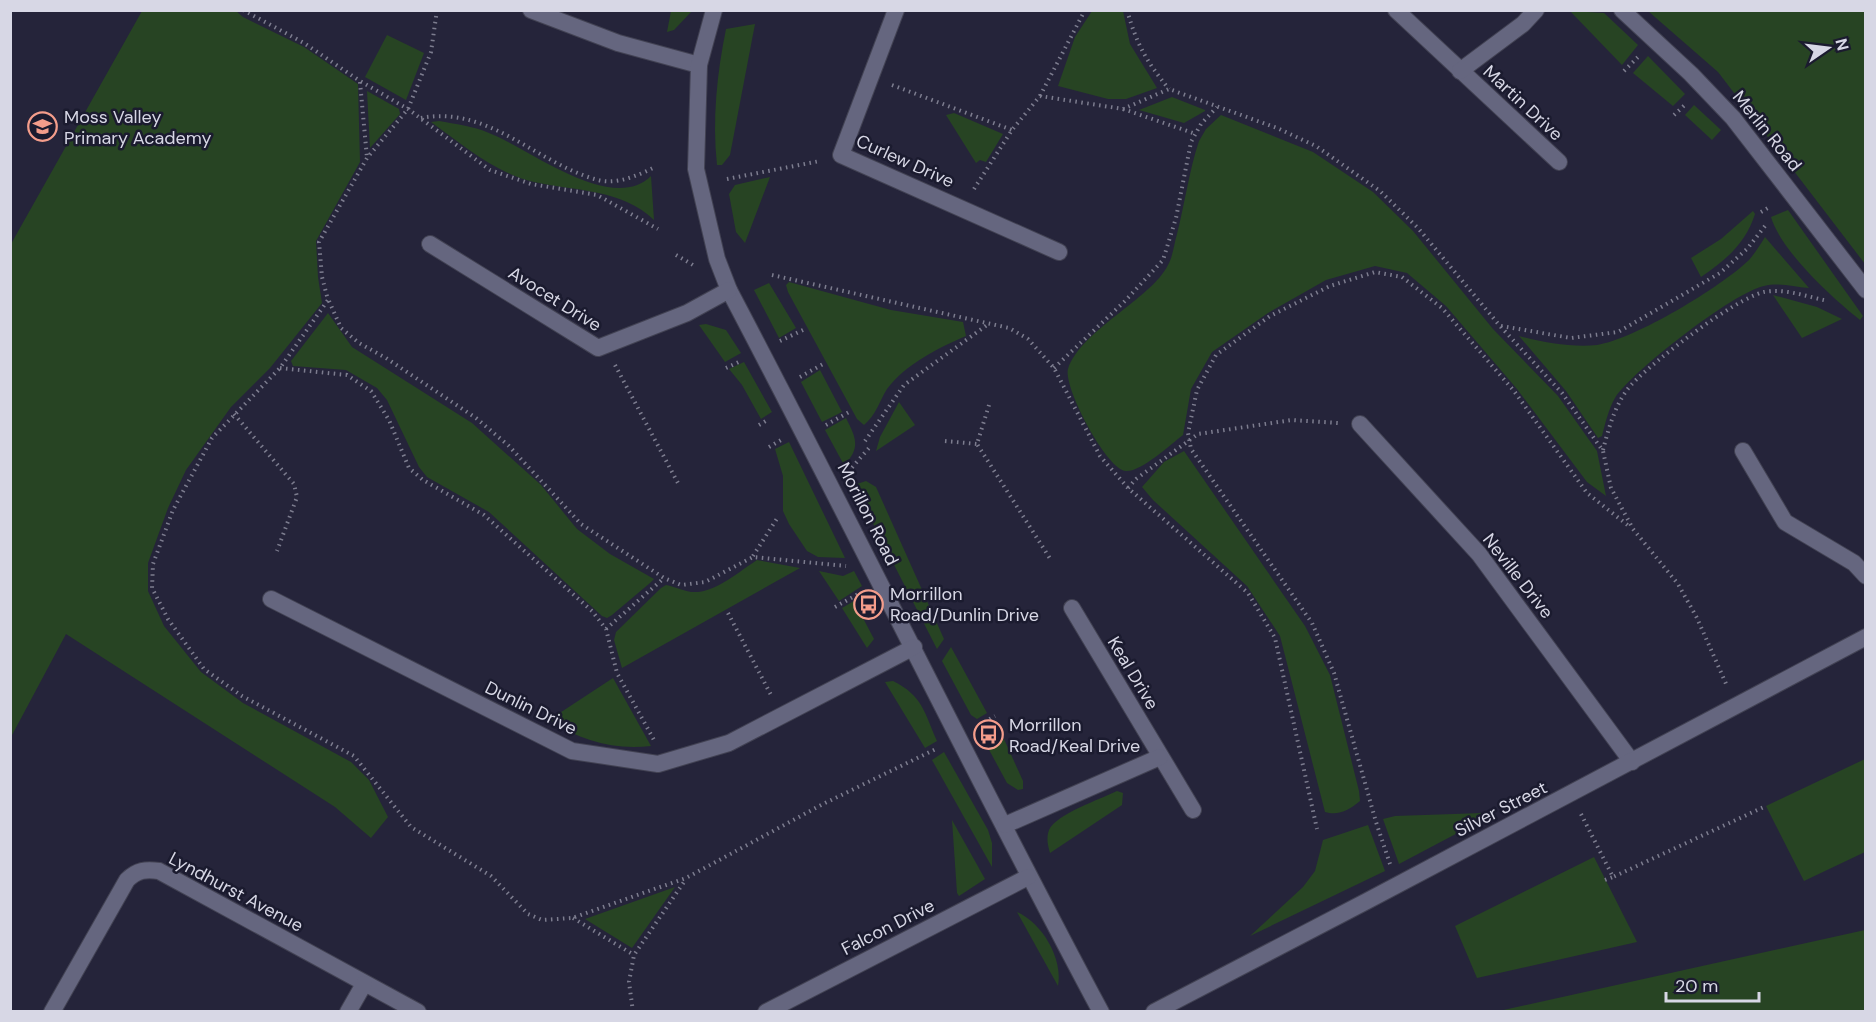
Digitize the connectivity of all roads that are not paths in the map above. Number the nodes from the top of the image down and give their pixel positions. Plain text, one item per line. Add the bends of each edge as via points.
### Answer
1 (531, 10) edge
2 (714, 10) edge
3 (896, 10) edge
4 (1396, 10) edge
5 (1536, 10) edge
6 (1622, 10) edge
7 (699, 65) junction
8 (1460, 71) junction
9 (1559, 162) dead end
10 (430, 244) dead end
11 (1059, 252) dead end
12 (729, 290) junction
13 (1866, 290) edge
14 (1360, 424) road end
15 (1743, 451) dead end
16 (1866, 576) edge
17 (271, 599) dead end
18 (1072, 608) dead end
19 (1866, 637) edge
20 (914, 647) junction
21 (1160, 757) junction
22 (1632, 762) junction
23 (1194, 810) dead end
24 (1005, 825) junction
25 (1028, 877) junction
26 (364, 984) junction
27 (52, 1011) edge
28 (348, 1011) edge
29 (418, 1011) edge
30 (766, 1011) edge
31 (1101, 1011) edge
32 (1154, 1011) edge

1 - 7 street via 618,43
2 - 7 street, Morillon Road
3 - 11 street, Curlew Drive via 841,155
4 - 8 street, Martin Drive
5 - 8 street, Martin Drive
6 - 13 street, Merlin Road via 1733,118
7 - 12 street, Morillon Road via 696,169 717,259
8 - 9 street, Martin Drive
10 - 12 street, Avocet Drive via 598,348 687,313
12 - 20 street, Morillon Road
14 - 22 street, Neville Drive via 1479,554
15 - 16 street via 1785,522 1854,563
17 - 20 street, Dunlin Drive via 572,751 658,764 729,743
18 - 21 street, Keal Drive
19 - 22 street, Silver Street
20 - 24 street, Morillon Road
21 - 23 street, Keal Drive
21 - 24 street
22 - 32 street, Silver Street
24 - 25 street, Morillon Road
25 - 30 street, Falcon Drive
25 - 31 street, Morillon Road
26 - 27 street, Lyndhurst Avenue via 149,869 127,880
26 - 28 street
26 - 29 street, Lyndhurst Avenue

